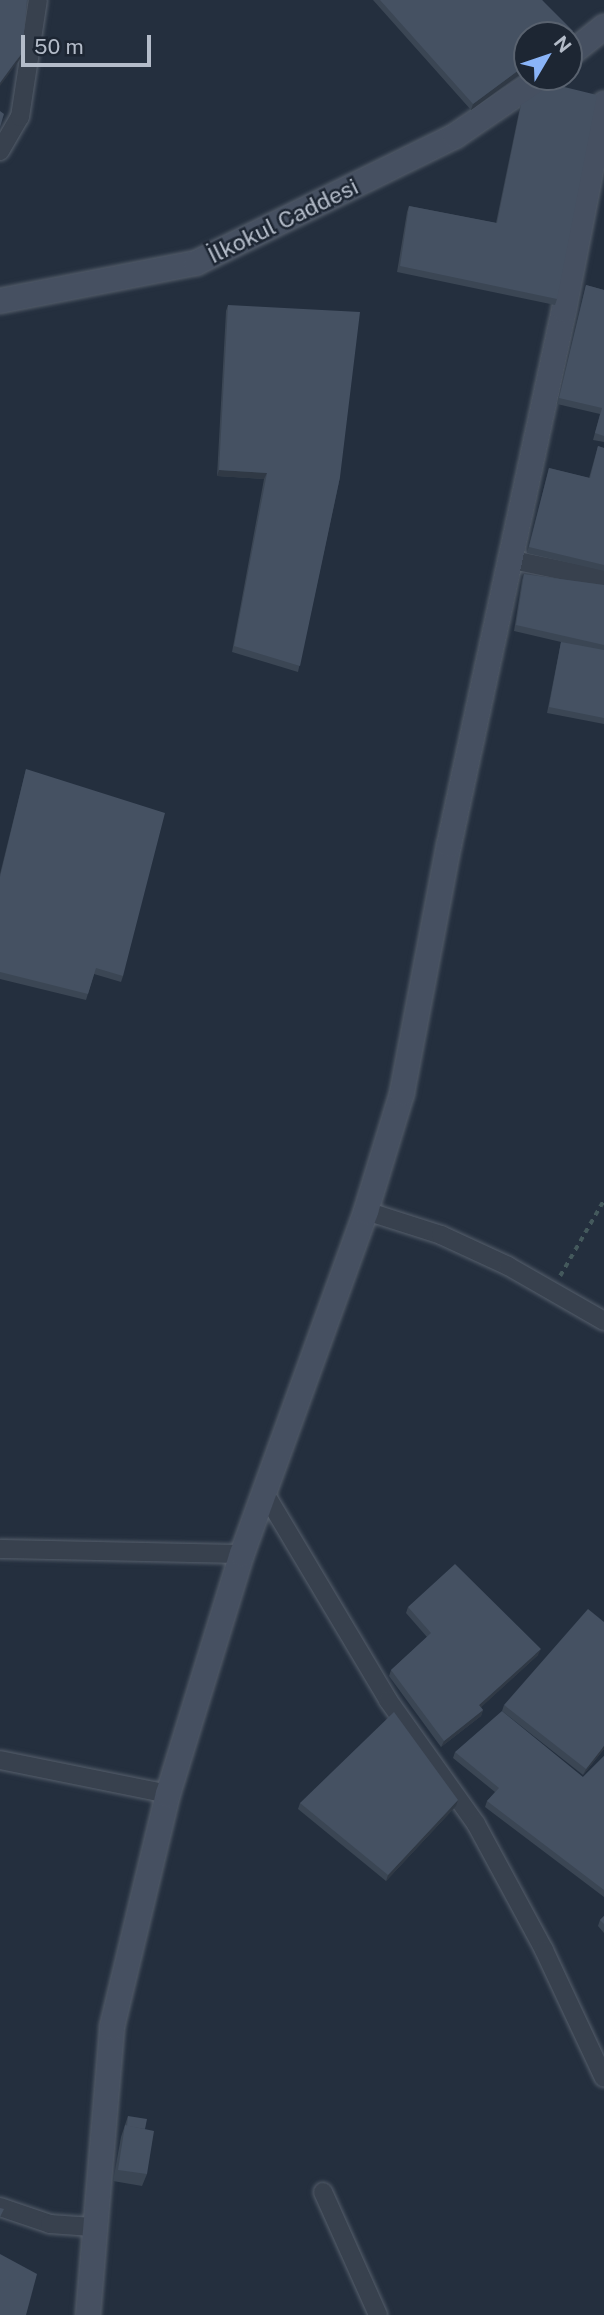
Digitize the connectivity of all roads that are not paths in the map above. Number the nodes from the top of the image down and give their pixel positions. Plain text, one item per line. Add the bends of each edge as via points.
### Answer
1 (38, 0) edge
2 (604, 26) edge
3 (583, 43) edge
4 (521, 91) edge
5 (604, 104) edge
6 (0, 151) edge
7 (0, 301) edge
8 (508, 559) junction
9 (604, 579) edge
10 (366, 1211) junction
11 (604, 1321) edge
12 (263, 1490) junction
13 (0, 1549) edge
14 (242, 1553) junction
15 (0, 1760) edge
16 (168, 1794) junction
17 (604, 2078) edge
18 (323, 2192) dead end
19 (0, 2207) edge
20 (92, 2227) junction
21 (88, 2315) edge
22 (378, 2315) edge

1 - 6 street via 20,117
2 - 3 street
4 - 7 street, İlkokul Caddesi via 455,136 197,263
5 - 8 street
8 - 9 street
8 - 10 street via 402,1093
10 - 11 street via 441,1236
10 - 12 street
12 - 14 street
12 - 17 street via 388,1700 476,1824 544,1950
13 - 14 street
14 - 16 street
15 - 16 street
16 - 20 street via 112,2027
18 - 22 street
19 - 20 street via 50,2224
20 - 21 street

